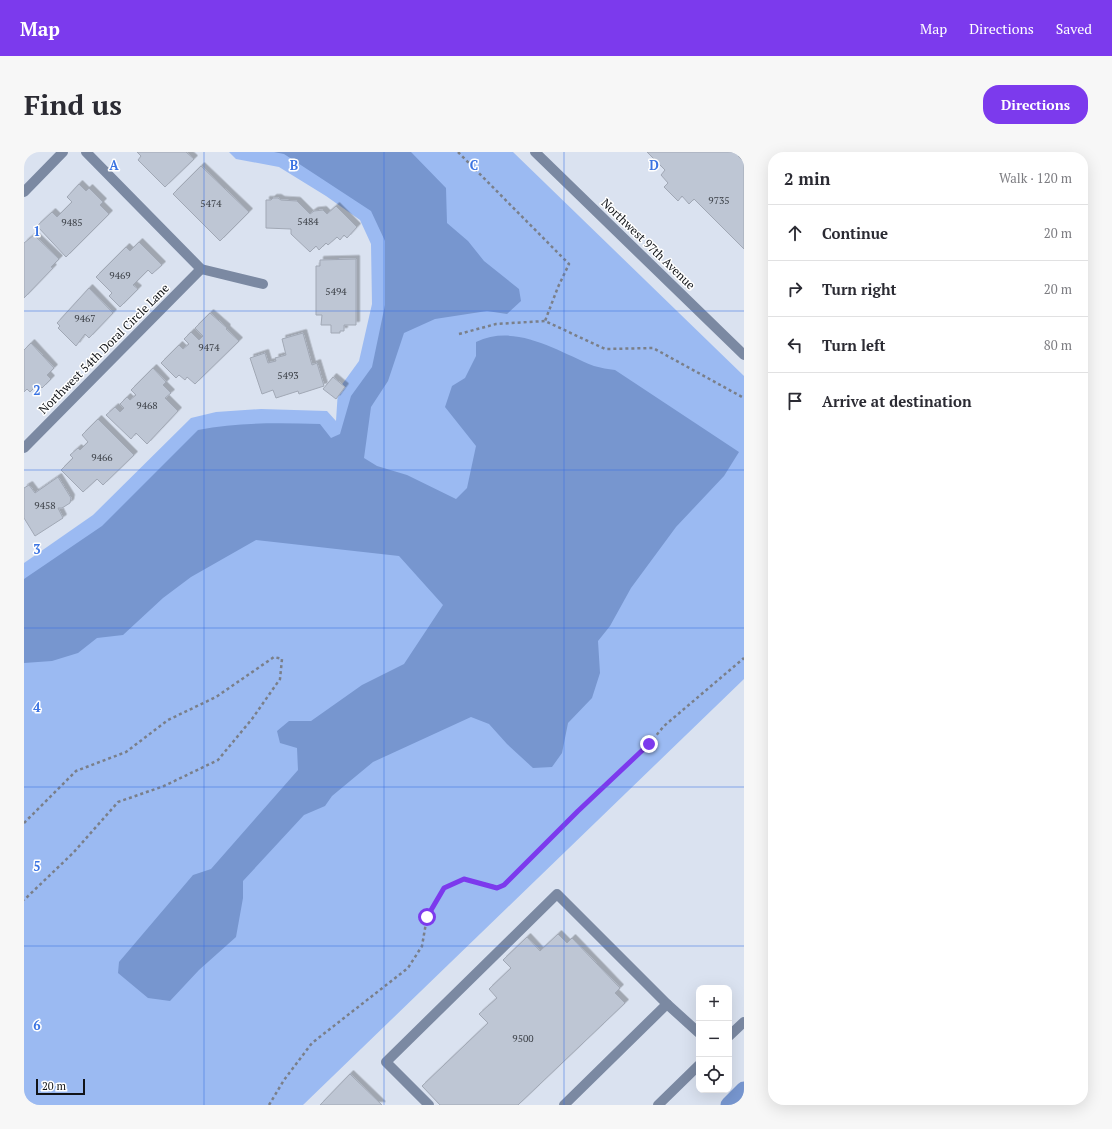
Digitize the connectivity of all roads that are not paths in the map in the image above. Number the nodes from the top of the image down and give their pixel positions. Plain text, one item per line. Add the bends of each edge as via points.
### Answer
1 (63, 152) edge
2 (86, 152) edge
3 (535, 152) edge
4 (24, 192) edge
5 (201, 268) junction
6 (263, 284) dead end
7 (744, 355) edge
8 (24, 448) edge
9 (667, 1004) junction
10 (744, 1022) edge
11 (696, 1030) edge
12 (732, 1033) edge
13 (696, 1068) edge
14 (429, 1105) edge
15 (564, 1105) edge
16 (658, 1105) edge

1 - 4 street
2 - 5 street
3 - 7 street, Northwest 97th Avenue
5 - 6 street
5 - 8 street, Northwest 54th Doral Circle Lane
9 - 11 street
9 - 14 street via 556,894 386,1062
9 - 15 street
10 - 12 street
13 - 16 street

